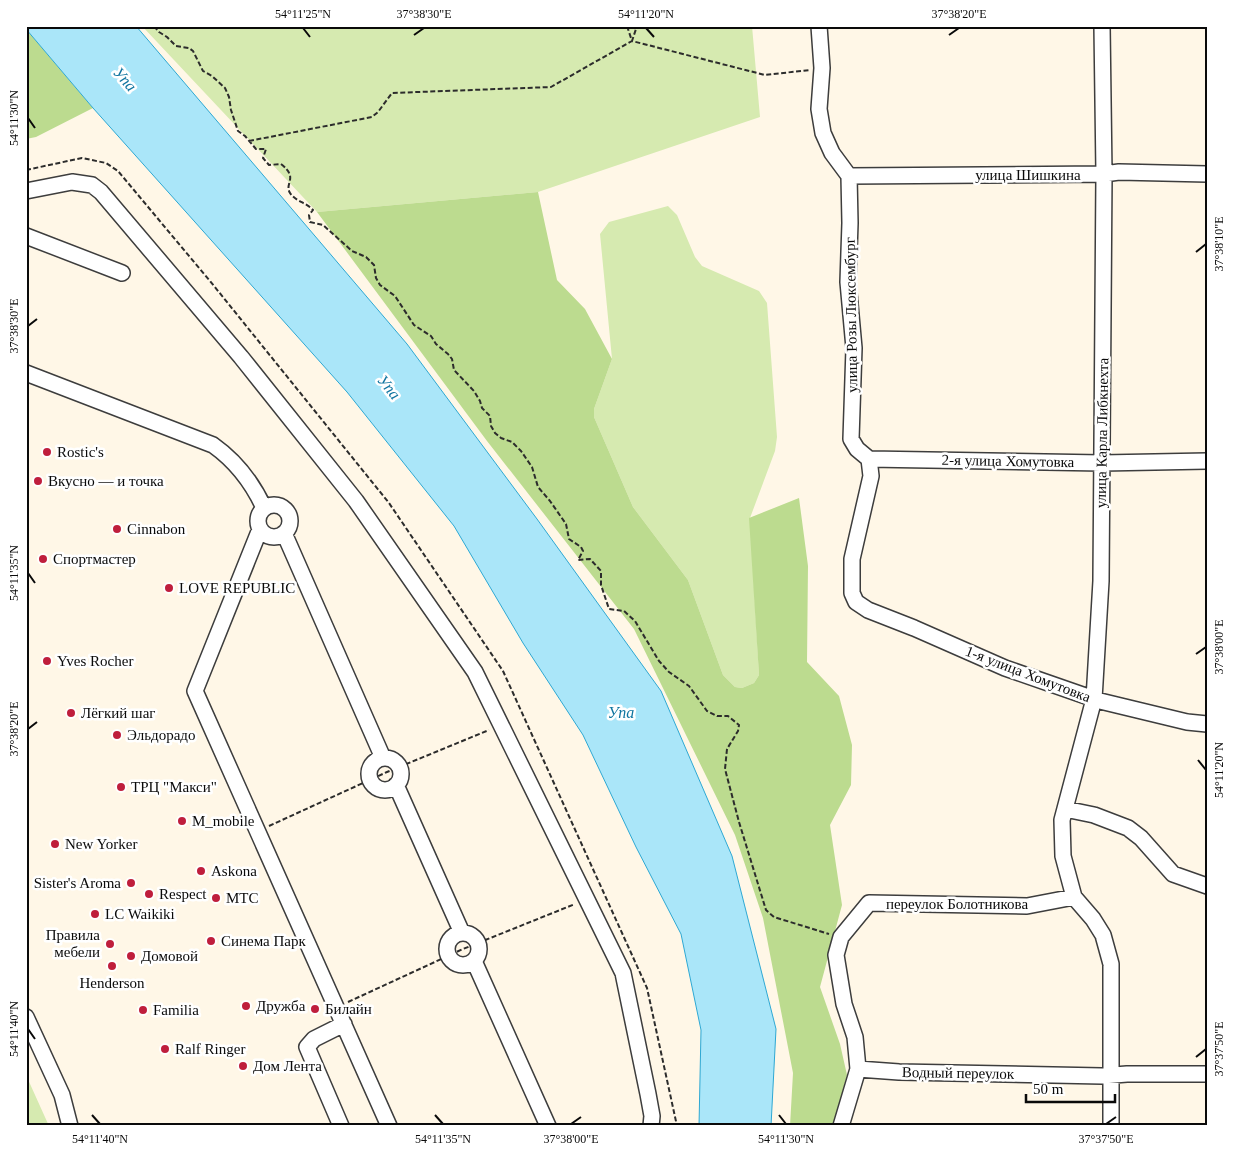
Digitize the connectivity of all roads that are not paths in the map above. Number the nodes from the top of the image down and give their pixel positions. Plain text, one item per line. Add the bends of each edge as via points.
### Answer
1 (819, 26) edge
2 (1102, 26) edge
3 (1104, 174) junction
4 (1207, 174) edge
5 (849, 176) junction
6 (26, 192) edge
7 (26, 236) edge
8 (122, 273) dead end
9 (26, 373) edge
10 (869, 460) junction
11 (1207, 461) edge
12 (1102, 462) junction
13 (264, 508) junction
14 (260, 529) junction
15 (280, 535) junction
16 (1094, 699) junction
17 (1207, 724) edge
18 (378, 760) junction
19 (392, 788) junction
20 (1065, 809) junction
21 (1207, 886) edge
22 (1074, 897) junction
23 (457, 935) junction
24 (469, 963) junction
25 (26, 1018) edge
26 (344, 1024) junction
27 (858, 1068) junction
28 (1207, 1074) edge
29 (1111, 1076) junction
30 (70, 1126) edge
31 (340, 1126) edge
32 (389, 1126) edge
33 (538, 1126) edge
34 (548, 1126) edge
35 (651, 1126) edge
36 (841, 1126) edge
37 (1110, 1126) edge

1 - 5 street via 823,133 832,153
2 - 3 street, улица Карла Либкнехта
3 - 4 street, улица Шишкина
3 - 5 street, улица Шишкина
3 - 12 street, улица Карла Либкнехта
5 - 10 street, улица Розы Люксембург via 848,282 854,348 851,439
6 - 35 street via 72,182 92,185 101,192 241,357 356,501 475,672 622,973 648,1094
7 - 8 street
9 - 13 street via 213,445 247,477
10 - 12 street, 2-я улица Хомутовка
10 - 16 street, 1-я улица Хомутовка via 871,476 852,559 852,593 856,602 1005,668
11 - 12 street, 2-я улица Хомутовка
12 - 16 street, улица Карла Либкнехта via 1101,581
13 - 14 street via 258,520
13 - 15 street via 273,505 286,511 289,524
14 - 15 street via 267,535
14 - 26 street via 195,691
15 - 18 street
16 - 17 street, 1-я улица Хомутовка
16 - 20 street, улица Карла Либкнехта
18 - 19 street via 392,760 399,767 400,777
18 - 19 street via 369,771 370,780 377,788
19 - 23 street
20 - 21 street via 1094,815 1128,828 1173,874
20 - 22 street, улица Карла Либкнехта via 1062,856
22 - 27 street, переулок Болотникова via 1027,906 869,903 841,937 836,954 844,1004 855,1037
22 - 29 street via 1103,935 1111,964
23 - 24 street via 447,948 448,956 457,964
23 - 24 street via 472,935 478,943 479,953
24 - 33 street
24 - 34 street
25 - 30 street via 62,1095
26 - 31 street via 314,1038 307,1047
26 - 32 street
27 - 29 street, Водный переулок via 899,1072
27 - 36 street
28 - 29 street, Водный переулок
29 - 37 street

